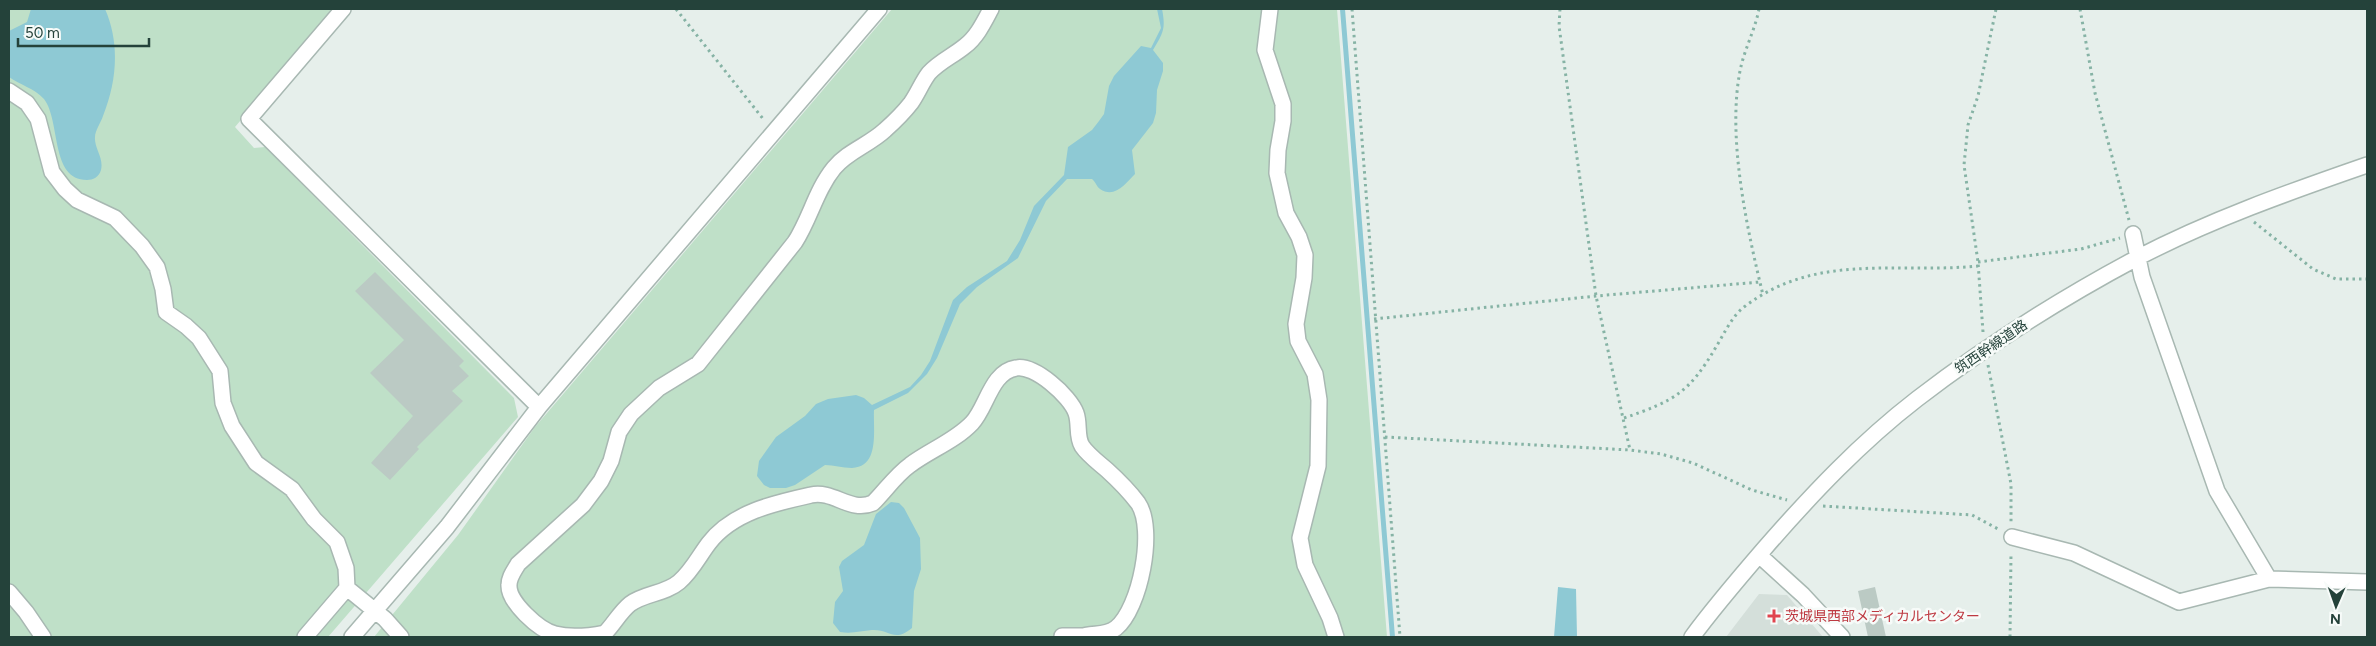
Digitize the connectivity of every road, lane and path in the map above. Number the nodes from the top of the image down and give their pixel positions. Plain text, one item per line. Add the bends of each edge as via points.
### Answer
1 (343, 9) edge
2 (676, 9) edge
3 (879, 9) edge
4 (991, 9) edge
5 (1270, 9) edge
6 (1352, 9) edge
7 (1560, 9) edge
8 (1759, 9) edge
9 (1996, 9) edge
10 (2080, 9) edge
11 (9, 91) edge
12 (772, 131) junction
13 (2367, 165) edge
14 (2240, 211) junction
15 (2133, 234) junction
16 (2138, 258) junction
17 (1978, 264) junction
18 (2367, 279) edge
19 (1760, 282) junction
20 (1763, 295) junction
21 (1596, 296) junction
22 (1374, 319) junction
23 (1984, 350) junction
24 (539, 407) junction
25 (1624, 418) junction
26 (1385, 437) junction
27 (1630, 450) junction
28 (1803, 504) junction
29 (2012, 537) junction
30 (1759, 555) junction
31 (2269, 579) junction
32 (2367, 582) edge
33 (347, 588) junction
34 (9, 592) edge
35 (374, 612) junction
36 (543, 634) edge
37 (565, 636) edge
38 (1082, 636) edge
39 (43, 637) edge
40 (304, 637) edge
41 (352, 637) edge
42 (401, 637) edge
43 (1062, 637) edge
44 (1336, 637) edge
45 (1400, 637) edge
46 (1692, 637) edge
47 (1842, 637) edge
48 (2010, 637) edge

1 - 24 street via 249,119
2 - 12 path
3 - 12 street
4 - 36 street via 966,46 944,59 928,75 911,103 887,130 849,154 834,168 818,193 796,242 723,335 698,364 659,388 631,414 619,432 611,462 601,482 583,505 518,564 510,576 508,587 511,597
5 - 44 street via 1265,50 1282,104 1283,121 1277,173 1286,213 1305,255 1296,324 1298,341 1315,374 1318,400 1318,466 1300,538 1306,565
6 - 22 path
7 - 21 path via 1559,26
8 - 19 path via 1740,70 1736,150
9 - 17 path via 1978,96 1968,126 1964,165
10 - 15 path via 2095,93
11 - 33 street via 27,103 38,119 52,172 65,189 77,200 115,218 157,267 166,312 199,338 220,371 223,403 232,426 256,463 292,489 337,542 346,568
12 - 24 street
13 - 14 street, 筑西幹線道路
14 - 16 street, 筑西幹線道路
14 - 18 path via 2313,269 2336,280
15 - 16 street
15 - 17 path via 2081,249
16 - 23 street, 筑西幹線道路 via 2044,311
16 - 31 street via 2217,491
17 - 20 path via 1947,269 1851,268 1802,277
17 - 23 path
19 - 20 path
19 - 21 path
20 - 25 path via 1742,308 1689,386 1659,406
21 - 22 path
21 - 25 path
22 - 26 path
23 - 28 street, 筑西幹線道路 via 1916,400 1839,467
23 - 29 path via 2011,484
24 - 35 street via 447,527
25 - 27 path
26 - 27 path
26 - 45 path
27 - 28 path via 1694,463 1752,490
28 - 29 path via 1972,515
28 - 30 street, 筑西幹線道路
29 - 31 street via 2074,553 2179,602
29 - 48 path
30 - 46 street, 筑西幹線道路
30 - 47 street
31 - 32 street
33 - 35 street
33 - 40 street
34 - 39 street
35 - 41 street
35 - 42 street
36 - 37 street
37 - 38 street via 606,633 631,604 679,583 721,530 756,510 827,494 856,507 873,503 908,466 974,422 999,378 1016,367 1030,369 1042,376 1070,402 1077,415 1083,447 1119,480 1140,506 1146,547 1141,581 1131,608 1117,628 1105,634
38 - 43 street

